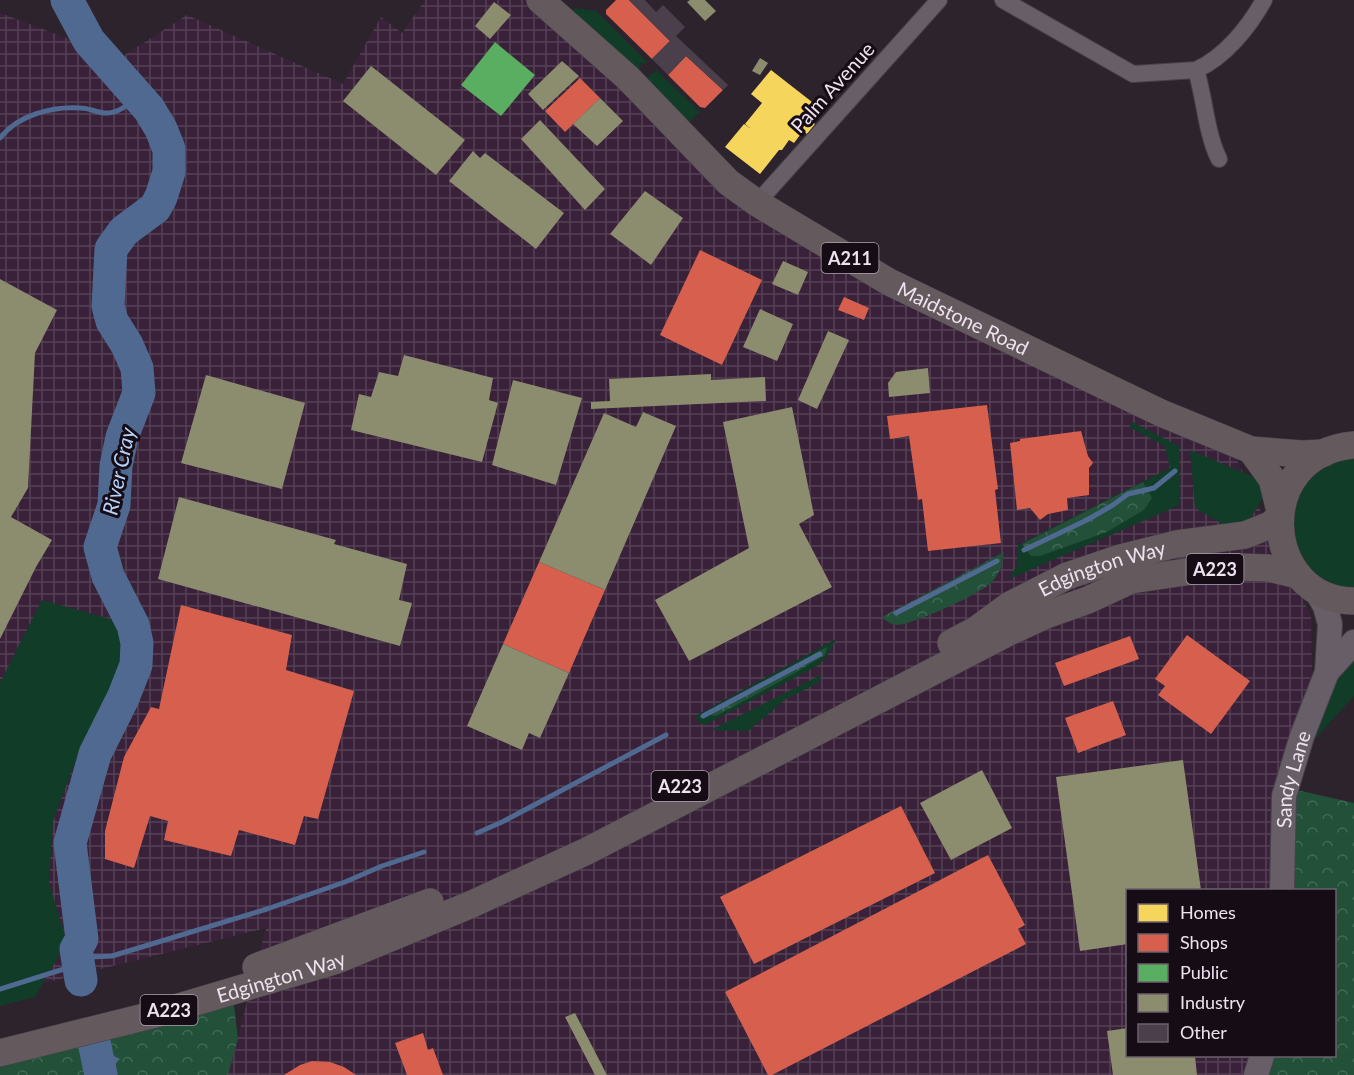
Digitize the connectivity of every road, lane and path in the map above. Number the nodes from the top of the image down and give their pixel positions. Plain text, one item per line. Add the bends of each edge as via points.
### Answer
1 (540, 0) edge
2 (939, 0) edge
3 (1003, 0) edge
4 (1264, 0) edge
5 (1196, 70) junction
6 (1219, 159) dead end
7 (756, 203) junction
8 (1343, 446) edge
9 (1251, 450) junction
10 (1280, 514) junction
11 (1307, 583) junction
12 (1354, 601) edge
13 (1003, 624) junction
14 (1354, 642) edge
15 (1328, 672) junction
16 (703, 783) junction
17 (1282, 889) edge
18 (468, 897) junction
19 (419, 926) junction
20 (224, 979) junction
21 (0, 1037) edge
22 (0, 1053) edge
23 (1262, 1057) edge
24 (1256, 1075) edge

1 - 7 main road, Maidstone Road / A211 via 628,78 728,182
2 - 7 street, Palm Avenue
3 - 5 street via 1133,74
4 - 5 street via 1233,42
5 - 6 street
7 - 9 main road, Maidstone Road / A211 via 890,282 1161,413
8 - 9 main road, Maidstone Road / A211 via 1302,454
8 - 10 main road via 1299,470 1287,489
9 - 10 main road via 1272,479
10 - 11 main road via 1288,557
10 - 13 main road, Edgington Way / A223 via 1270,525 1245,535 1176,544 1067,576 1010,605
11 - 12 main road, Edgington Way via 1332,598
11 - 13 main road, Edgington Way / A223 via 1268,568 1199,570 1131,580 1046,615
11 - 15 street, Sandy Lane via 1325,606 1330,624
13 - 16 main road, Edgington Way / A223 via 755,765
13 - 16 main road, Edgington Way / A223 via 934,662 917,662
14 - 15 street, Sandy Lane
15 - 17 street, Sandy Lane via 1302,736 1284,796
16 - 18 main road, Edgington Way / A223 via 565,844
16 - 18 main road, Edgington Way / A223 via 587,850 521,882 504,879
18 - 19 main road, Edgington Way / A223
18 - 20 main road, Edgington Way / A223
19 - 20 main road, Edgington Way / A223 via 414,921 230,983
19 - 22 main road, Edgington Way / A223 via 337,960 229,993
20 - 21 main road, Edgington Way / A223
23 - 24 street

